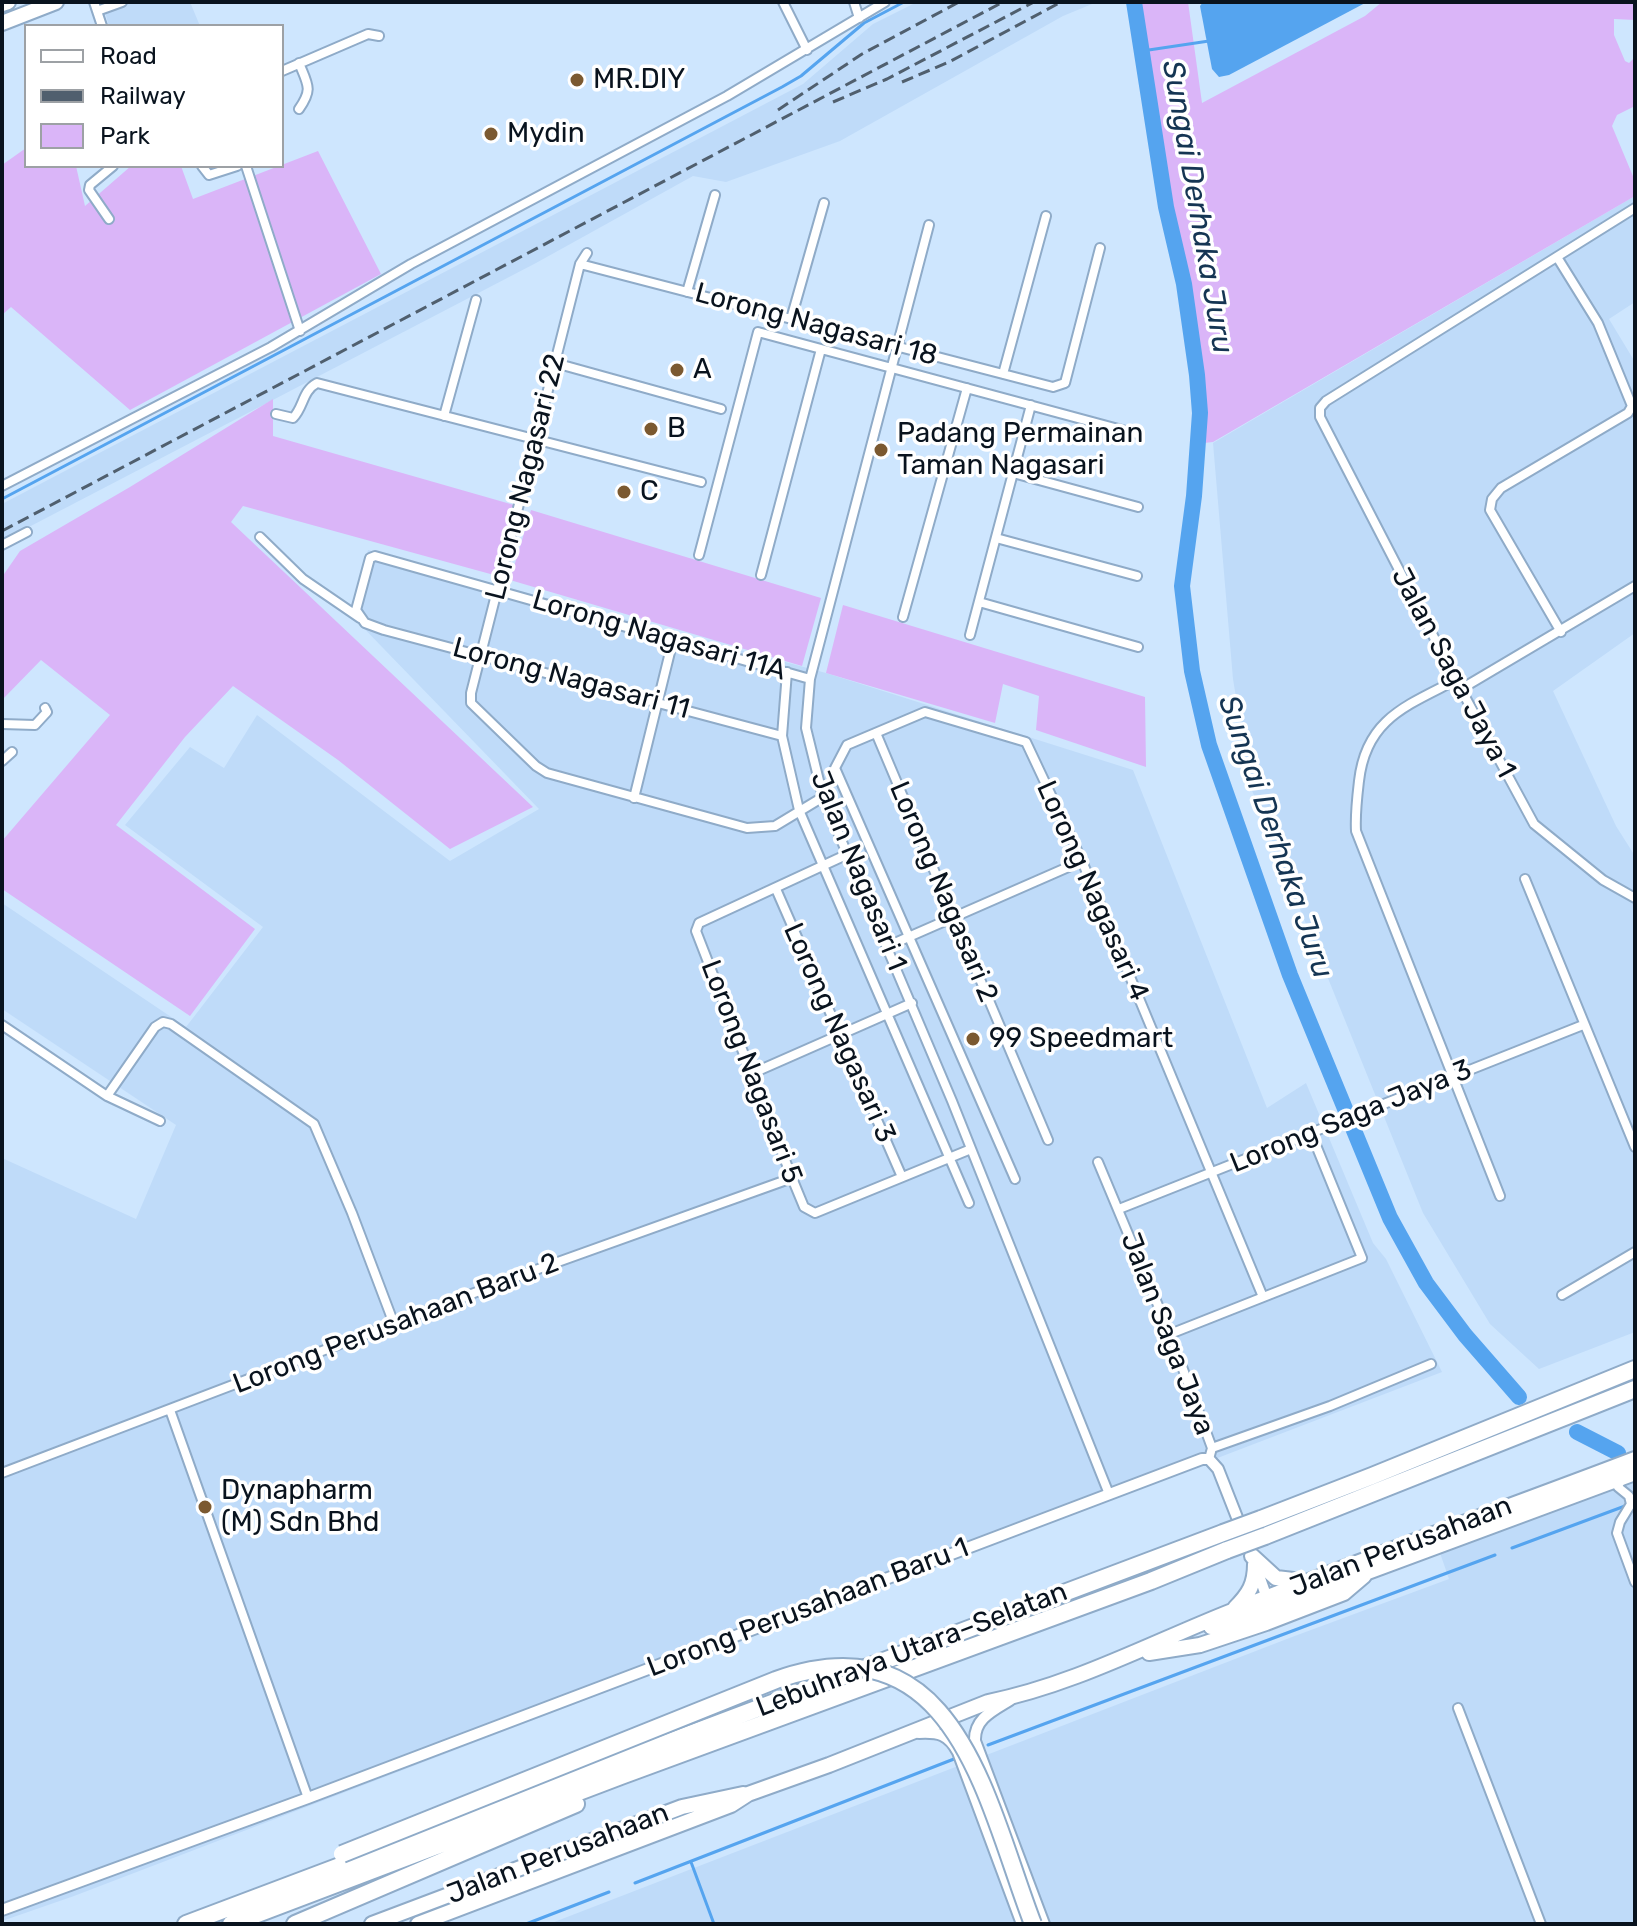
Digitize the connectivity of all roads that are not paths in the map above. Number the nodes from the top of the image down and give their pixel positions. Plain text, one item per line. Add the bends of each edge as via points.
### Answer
1 (8, 2) edge
2 (56, 2) edge
3 (122, 2) edge
4 (783, 2) edge
5 (854, 2) edge
6 (885, 2) edge
7 (2, 4) edge
8 (95, 7) edge
9 (859, 18) junction
10 (2, 23) edge
11 (379, 36) dead end
12 (807, 50) junction
13 (299, 63) junction
14 (284, 70) edge
15 (299, 109) dead end
16 (111, 168) edge
17 (203, 168) edge
18 (231, 168) edge
19 (247, 168) edge
20 (715, 195) dead end
21 (824, 203) dead end
22 (1635, 208) edge
23 (1046, 216) dead end
24 (109, 219) dead end
25 (929, 225) dead end
26 (1100, 248) dead end
27 (587, 253) dead end
28 (1557, 257) junction
29 (580, 264) junction
30 (687, 292) junction
31 (476, 300) dead end
32 (791, 319) junction
33 (300, 331) junction
34 (898, 346) junction
35 (821, 349) junction
36 (555, 363) junction
37 (892, 368) junction
38 (1003, 374) junction
39 (967, 388) junction
40 (1031, 405) junction
41 (721, 409) dead end
42 (276, 414) dead end
43 (444, 416) junction
44 (1137, 434) dead end
45 (535, 439) junction
46 (1013, 473) junction
47 (701, 482) dead end
48 (2, 486) edge
49 (1138, 507) dead end
50 (27, 532) dead end
51 (260, 537) dead end
52 (996, 538) junction
53 (2, 545) edge
54 (699, 555) dead end
55 (761, 575) dead end
56 (1137, 576) dead end
57 (1635, 586) edge
58 (497, 590) junction
59 (979, 602) junction
60 (903, 617) dead end
61 (361, 619) junction
62 (1561, 632) junction
63 (970, 635) dead end
64 (673, 640) junction
65 (1138, 647) dead end
66 (480, 655) junction
67 (787, 672) junction
68 (810, 679) junction
69 (1459, 685) junction
70 (658, 702) junction
71 (45, 708) dead end
72 (2, 724) edge
73 (876, 733) junction
74 (782, 736) junction
75 (12, 752) dead end
76 (2, 761) edge
77 (823, 797) junction
78 (634, 798) junction
79 (799, 810) junction
80 (848, 854) junction
81 (1082, 861) junction
82 (823, 867) junction
83 (1525, 879) dead end
84 (776, 889) junction
85 (1635, 898) edge
86 (954, 917) junction
87 (909, 936) junction
88 (888, 946) junction
89 (912, 1003) junction
90 (887, 1014) junction
91 (2, 1025) edge
92 (1583, 1025) junction
93 (840, 1034) junction
94 (753, 1073) junction
95 (1452, 1077) junction
96 (107, 1096) junction
97 (160, 1121) dead end
98 (1311, 1133) junction
99 (1048, 1140) dead end
100 (1635, 1147) edge
101 (971, 1149) junction
102 (949, 1158) junction
103 (1098, 1162) dead end
104 (1211, 1173) junction
105 (902, 1177) junction
106 (792, 1178) junction
107 (1015, 1179) dead end
108 (1500, 1196) dead end
109 (969, 1203) dead end
110 (1119, 1209) junction
111 (1635, 1252) edge
112 (1562, 1295) dead end
113 (1263, 1297) junction
114 (394, 1324) junction
115 (1170, 1334) junction
116 (1431, 1364) dead end
117 (1635, 1369) edge
118 (1635, 1389) edge
119 (170, 1410) junction
120 (1210, 1454) junction
121 (1635, 1459) edge
122 (2, 1473) edge
123 (1628, 1475) edge
124 (1109, 1494) junction
125 (1253, 1560) junction
126 (1313, 1580) junction
127 (1635, 1582) edge
128 (1268, 1610) junction
129 (1232, 1611) junction
130 (1168, 1638) junction
131 (1125, 1657) junction
132 (1015, 1697) junction
133 (1458, 1708) dead end
134 (909, 1733) junction
135 (621, 1776) junction
136 (748, 1794) junction
137 (308, 1798) junction
138 (602, 1837) junction
139 (608, 1852) junction
140 (312, 1876) junction
141 (2, 1910) edge
142 (186, 1924) edge
143 (231, 1924) edge
144 (295, 1924) edge
145 (372, 1924) edge
146 (418, 1924) edge
147 (1022, 1924) edge
148 (1033, 1924) edge
149 (1044, 1924) edge
150 (1541, 1924) edge

1 - 7 main road
2 - 10 main road
3 - 8 street
4 - 12 street
5 - 9 street
6 - 9 street
9 - 12 street
11 - 13 street via 368,34
12 - 33 street via 369,287
13 - 14 street
13 - 15 street via 309,88
16 - 24 street via 89,190
17 - 18 street via 209,175
19 - 33 street
20 - 30 street
21 - 32 street
22 - 28 street
23 - 38 street
25 - 34 street, Jalan Nagasari 1
26 - 38 street, Lorong Nagasari 18 via 1065,383 1053,387
27 - 29 street, Lorong Nagasari 22
28 - 62 street via 1598,323 1632,406 1501,488 1492,499 1490,510
28 - 69 street, Jalan Saga Jaya 1 via 1320,408 1320,417
29 - 30 street, Lorong Nagasari 18
29 - 36 street, Lorong Nagasari 22
30 - 32 street, Lorong Nagasari 18
31 - 43 street
32 - 34 street, Lorong Nagasari 18
33 - 48 street
34 - 37 street, Jalan Nagasari 1
34 - 38 street, Lorong Nagasari 18
35 - 37 street
35 - 54 street via 758,332
35 - 55 street
36 - 41 street
36 - 45 street, Lorong Nagasari 22
37 - 39 street
37 - 68 street, Jalan Nagasari 1
39 - 40 street
39 - 60 street
40 - 44 street
40 - 46 street
42 - 43 street via 293,418 305,392 317,383
43 - 45 street
45 - 47 street
45 - 58 street, Lorong Nagasari 22
46 - 49 street
46 - 52 street
50 - 53 street
51 - 61 street, Lorong Nagasari 11 via 303,579
52 - 56 street
52 - 59 street
57 - 62 street
58 - 61 street, Lorong Nagasari 11A via 375,556 370,558 356,610
58 - 64 street, Lorong Nagasari 11A
58 - 66 street, Lorong Nagasari 22
59 - 63 street
59 - 65 street
61 - 66 street, Lorong Nagasari 11
62 - 69 street
64 - 67 street, Lorong Nagasari 11A
64 - 70 street
66 - 70 street, Lorong Nagasari 11
66 - 78 street, Lorong Nagasari 22 via 471,703 536,766
67 - 68 street, Lorong Nagasari 11A
67 - 74 street, Jalan Nagasari 1
68 - 77 street, Jalan Nagasari 1 via 806,728
69 - 85 street, Jalan Saga Jaya 1 via 1534,824 1603,880
69 - 95 street via 1406,706 1373,735 1361,761 1355,815 1356,831
70 - 74 street, Lorong Nagasari 11
70 - 78 street
71 - 72 street via 35,725
73 - 81 street, Lorong Nagasari 4 via 925,712 1026,742
73 - 86 street, Lorong Nagasari 2
73 - 87 street via 847,745 835,768
74 - 79 street, Jalan Nagasari 1
75 - 76 street
77 - 79 street
77 - 80 street, Jalan Nagasari 1
78 - 79 street via 747,828 775,826
79 - 82 street, Jalan Nagasari 1
80 - 82 street
80 - 88 street, Jalan Nagasari 1
81 - 86 street
81 - 104 street, Lorong Nagasari 4
82 - 84 street
82 - 90 street, Jalan Nagasari 1
83 - 92 street
84 - 93 street, Lorong Nagasari 3
84 - 94 street, Lorong Nagasari 5 via 699,923 696,931
86 - 87 street
86 - 99 street, Lorong Nagasari 2
87 - 88 street
87 - 107 street
88 - 89 street, Jalan Nagasari 1
89 - 90 street
89 - 101 street, Jalan Nagasari 1
90 - 93 street
90 - 102 street, Jalan Nagasari 1
91 - 96 street
92 - 95 street, Lorong Saga Jaya 3
92 - 100 street
93 - 94 street
93 - 105 street, Lorong Nagasari 3
94 - 106 street, Lorong Nagasari 5
95 - 98 street, Lorong Saga Jaya 3
95 - 108 street
96 - 97 street
96 - 114 street via 163,1022 314,1124
98 - 104 street, Lorong Saga Jaya 3
98 - 113 street via 1362,1258
101 - 102 street
101 - 124 street, Jalan Nagasari 1
102 - 105 street
102 - 109 street, Jalan Nagasari 1
103 - 110 street, Jalan Saga Jaya
104 - 110 street, Lorong Saga Jaya 3
104 - 113 street, Lorong Nagasari 4
105 - 106 street, Lorong Nagasari 5 via 815,1213 804,1207
106 - 114 street, Lorong Perusahaan Baru 2
110 - 115 street, Jalan Saga Jaya
111 - 112 street
113 - 115 street
114 - 119 street, Lorong Perusahaan Baru 2
115 - 120 street, Jalan Saga Jaya
116 - 120 street
117 - 140 highway, Lebuhraya Utara–Selatan, bridge via 1261,1519
118 - 135 highway, Lebuhraya Utara–Selatan, bridge via 1151,1581
119 - 122 street, Lorong Perusahaan Baru 2
119 - 137 street
120 - 124 street, Lorong Perusahaan Baru 1
120 - 125 street
121 - 126 main road, Jalan Perusahaan
123 - 127 street via 1617,1483 1631,1504 1617,1533
123 - 128 main road, Jalan Perusahaan via 1368,1572 1344,1593
124 - 137 street, Lorong Perusahaan Baru 1
125 - 126 main road via 1276,1578
125 - 128 street
125 - 129 main road via 1251,1590
126 - 128 main road, Jalan Perusahaan
128 - 129 main road, Jalan Perusahaan
128 - 130 main road, Jalan Perusahaan
128 - 131 main road via 1191,1647
129 - 130 main road, Jalan Perusahaan
130 - 131 main road, Jalan Perusahaan
131 - 132 main road, Jalan Perusahaan
132 - 134 main road, Jalan Perusahaan
132 - 149 street via 979,1722 975,1741
133 - 150 street
134 - 136 main road, Jalan Perusahaan
134 - 147 street via 943,1734 953,1743
135 - 143 highway, Lebuhraya Utara–Selatan
135 - 144 highway via 602,1792
136 - 138 main road, Jalan Perusahaan via 682,1807
136 - 139 main road, Jalan Perusahaan
137 - 141 street, Lorong Perusahaan Baru 1
138 - 139 main road
138 - 145 main road, Jalan Perusahaan
139 - 146 main road, Jalan Perusahaan
140 - 142 highway, Lebuhraya Utara–Selatan
140 - 148 highway, bridge via 342,1854 776,1680 845,1666 906,1684 947,1719 971,1756

